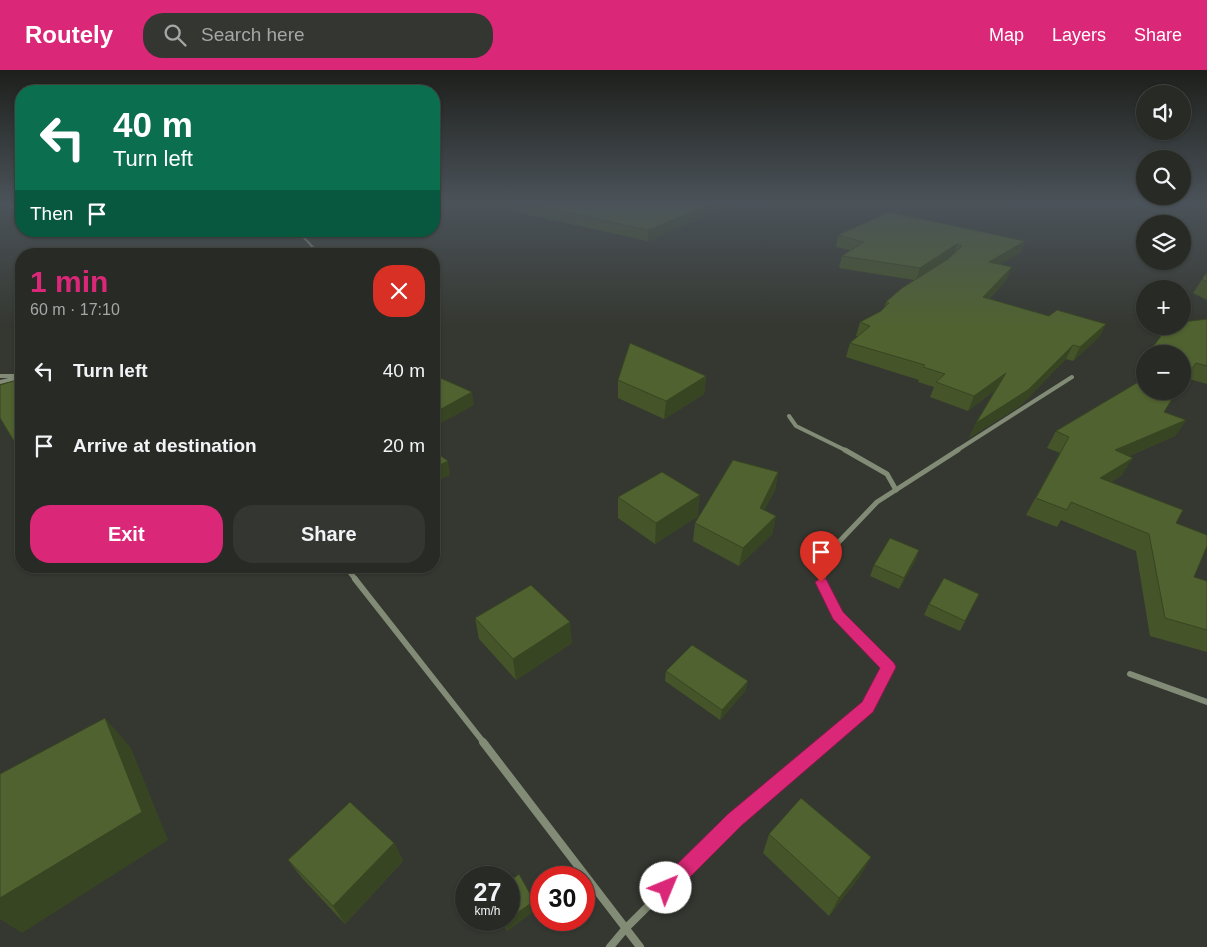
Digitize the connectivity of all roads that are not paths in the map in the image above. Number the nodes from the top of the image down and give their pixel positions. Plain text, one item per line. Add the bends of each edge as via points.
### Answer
1 (0, 376) edge
2 (15, 377) edge
3 (1072, 377) dead end
4 (15, 378) edge
5 (0, 382) edge
6 (789, 416) dead end
7 (896, 490) junction
8 (351, 573) edge
9 (1130, 674) dead end
10 (1207, 702) edge
11 (626, 928) junction
12 (610, 947) edge
13 (640, 947) edge

1 - 2 street
3 - 7 street
4 - 5 street
6 - 7 street via 796,426 887,474
7 - 11 street via 877,502 835,546 821,582 838,615 888,667 867,707 734,820
8 - 11 street
9 - 10 street
11 - 12 street
11 - 13 street

